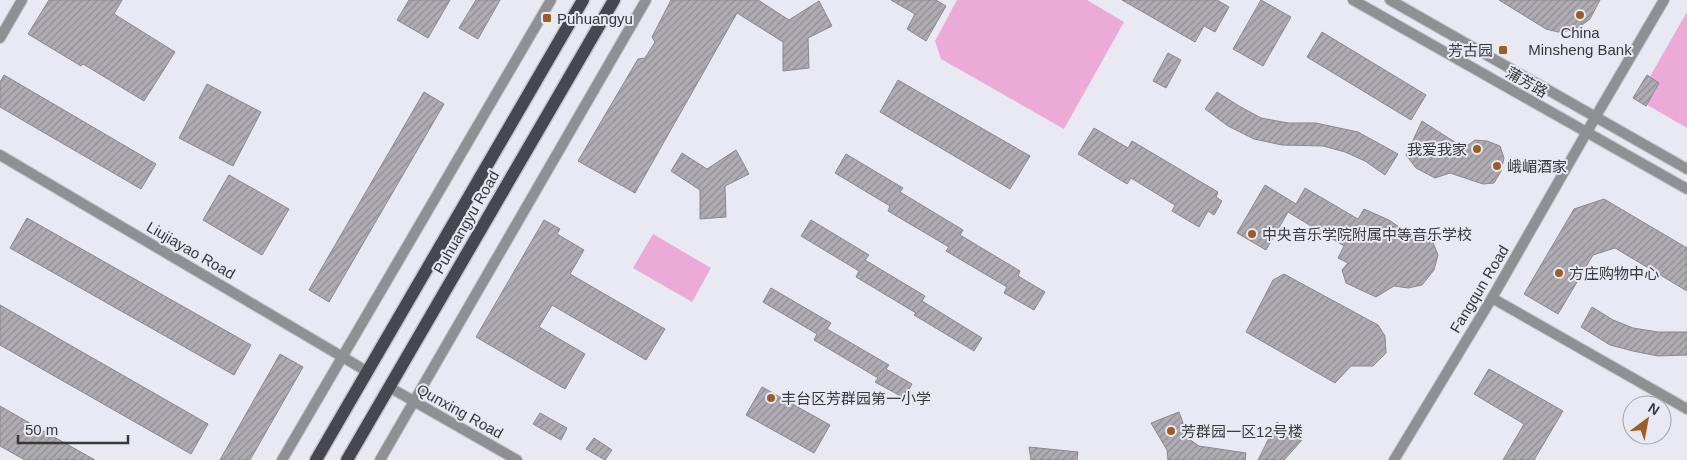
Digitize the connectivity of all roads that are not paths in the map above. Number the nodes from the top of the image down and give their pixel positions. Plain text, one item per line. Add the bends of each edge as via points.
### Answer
1 (22, 0) edge
2 (551, 0) edge
3 (584, 0) edge
4 (614, 0) edge
5 (646, 0) edge
6 (1353, 0) edge
7 (1390, 0) edge
8 (1664, 0) edge
9 (0, 38) edge
10 (1596, 116) junction
11 (1587, 132) junction
12 (0, 155) edge
13 (1687, 169) edge
14 (1687, 189) edge
15 (1492, 298) junction
16 (342, 356) junction
17 (368, 372) junction
18 (389, 388) junction
19 (413, 402) junction
20 (1687, 408) edge
21 (282, 460) edge
22 (316, 460) edge
23 (347, 460) edge
24 (380, 460) edge
25 (517, 460) edge
26 (1394, 460) edge

1 - 9 street
2 - 16 street
3 - 17 main road, Puhuangyu Road
4 - 18 main road, Puhuangyu Road
5 - 19 street
6 - 11 street, 蒲芳路
7 - 10 street, 蒲芳路
8 - 10 street
10 - 11 street, Fangqun Road
10 - 13 street, 蒲芳路
11 - 14 street, 蒲芳路
11 - 15 street, Fangqun Road
12 - 16 street, Liujiayao Road
15 - 20 street
15 - 26 street, Fangqun Road
16 - 17 street, Liujiayao Road
16 - 21 street
17 - 22 main road, Puhuangyu Road
18 - 19 street, Qunxing Road
18 - 23 main road, Puhuangyu Road
19 - 24 street
19 - 25 street, Qunxing Road

